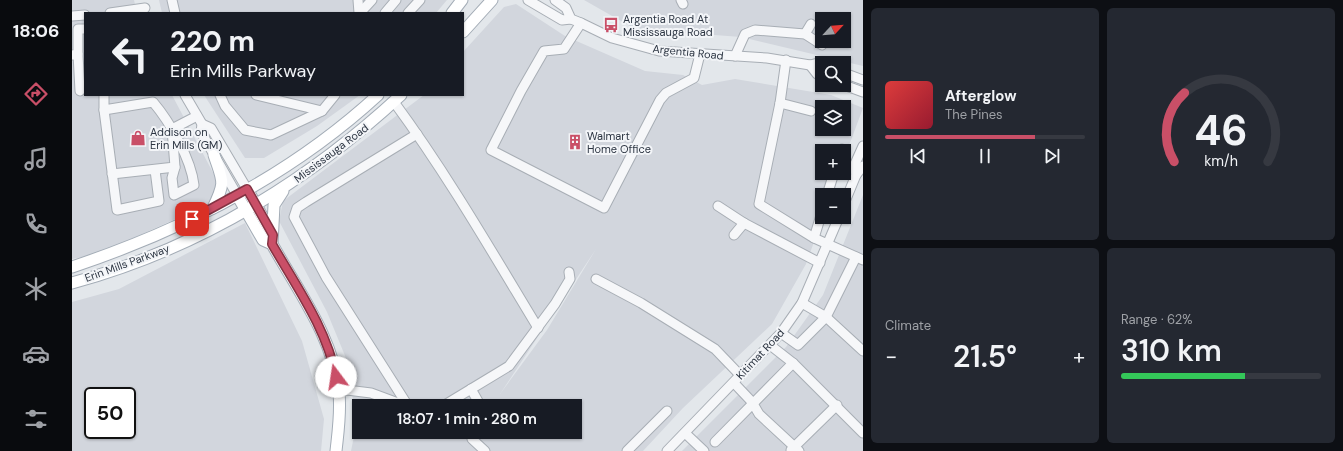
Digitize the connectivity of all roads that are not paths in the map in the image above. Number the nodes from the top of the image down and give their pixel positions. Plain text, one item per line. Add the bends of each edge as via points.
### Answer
1 (172, 0) edge
2 (358, 0) edge
3 (372, 0) edge
4 (396, 0) edge
5 (420, 0) edge
6 (462, 0) edge
7 (499, 0) edge
8 (528, 0) edge
9 (555, 0) edge
10 (490, 3) edge
11 (145, 7) edge
12 (116, 12) edge
13 (175, 12) edge
14 (359, 12) edge
15 (360, 12) edge
16 (386, 12) edge
17 (409, 12) edge
18 (453, 12) edge
19 (84, 15) edge
20 (72, 16) edge
21 (571, 18) junction
22 (581, 24) junction
23 (811, 24) dead end
24 (84, 29) edge
25 (464, 31) edge
26 (805, 34) junction
27 (815, 40) edge
28 (75, 54) edge
29 (700, 54) junction
30 (735, 56) junction
31 (786, 60) junction
32 (815, 64) edge
33 (810, 65) junction
34 (815, 71) edge
35 (76, 72) edge
36 (851, 76) edge
37 (863, 80) edge
38 (851, 88) edge
39 (79, 91) edge
40 (863, 92) edge
41 (104, 96) edge
42 (186, 96) edge
43 (221, 96) edge
44 (260, 96) edge
45 (334, 96) edge
46 (377, 96) edge
47 (398, 99) edge
48 (780, 103) junction
49 (104, 110) junction
50 (322, 111) junction
51 (811, 111) dead end
52 (200, 120) junction
53 (172, 129) junction
54 (417, 134) junction
55 (863, 146) edge
56 (214, 155) junction
57 (863, 166) edge
58 (175, 168) junction
59 (156, 170) junction
60 (112, 174) junction
61 (856, 175) junction
62 (287, 186) junction
63 (851, 188) edge
64 (242, 192) junction
65 (718, 206) dead end
66 (213, 208) junction
67 (251, 209) junction
68 (744, 223) junction
69 (818, 224) edge
70 (836, 224) edge
71 (734, 235) dead end
72 (814, 238) junction
73 (272, 240) junction
74 (828, 243) junction
75 (860, 259) edge
76 (820, 263) junction
77 (72, 267) edge
78 (569, 272) dead end
79 (596, 279) dead end
80 (72, 283) edge
81 (802, 303) junction
82 (826, 317) junction
83 (538, 328) junction
84 (781, 333) junction
85 (770, 346) junction
86 (863, 351) edge
87 (793, 363) junction
88 (740, 375) junction
89 (734, 383) junction
90 (339, 389) junction
91 (471, 390) junction
92 (388, 399) edge
93 (403, 399) edge
94 (455, 399) edge
95 (477, 399) edge
96 (752, 402) junction
97 (837, 405) junction
98 (667, 411) dead end
99 (685, 433) junction
100 (863, 433) edge
101 (472, 439) dead end
102 (715, 442) dead end
103 (794, 450) edge
104 (336, 451) edge
105 (485, 451) edge
106 (627, 451) edge
107 (667, 451) edge
108 (704, 451) edge

1 - 13 street
2 - 14 street
3 - 15 street
4 - 16 street
5 - 17 street
6 - 18 main road
7 - 10 street
8 - 21 street, Argentia Road via 562,20
9 - 21 street, Argentia Road via 566,8
10 - 25 main road
11 - 12 street
19 - 20 street
21 - 22 street, Argentia Road
22 - 29 street, Argentia Road via 612,38 659,51
22 - 29 street via 564,49 544,51 491,150 604,208 660,100 666,93 694,78
23 - 26 street
24 - 28 street via 78,29
26 - 27 street
26 - 30 street via 755,30 745,34
28 - 35 street
29 - 30 street, Argentia Road
30 - 31 street, Argentia Road
31 - 33 street, Argentia Road
31 - 48 street
32 - 33 street, Argentia Road
33 - 34 street
35 - 39 street
36 - 37 street
38 - 40 street
41 - 49 street
42 - 52 street
43 - 50 street via 245,130 271,135
44 - 50 street
45 - 50 street
46 - 64 main road, Mississauga Road via 293,161
47 - 54 street
47 - 62 main road, Mississauga Road via 357,134
48 - 51 street
48 - 72 street via 759,204
49 - 53 street via 153,102
49 - 60 street
52 - 53 street
52 - 56 street via 201,132
52 - 64 street via 211,128
53 - 58 street
53 - 58 street via 192,172 194,186 174,195 172,178
54 - 83 street
54 - 93 street via 297,208 294,217 326,277
55 - 61 street via 854,166
56 - 64 street
56 - 66 main road via 223,183
57 - 61 street
58 - 59 street
59 - 60 street
59 - 60 street via 159,201 117,210
61 - 63 street
62 - 67 main road, Mississauga Road
62 - 73 main road via 274,206
64 - 66 main road, Erin Mills Parkway
64 - 67 main road
65 - 68 street
66 - 77 main road, Erin Mills Parkway via 170,230
67 - 73 main road via 263,240
67 - 80 main road, Erin Mills Parkway via 198,236 134,263
68 - 71 street
68 - 76 street
69 - 72 street
70 - 74 street, Kitimat Road
72 - 74 street
73 - 90 main road via 322,334 334,365
74 - 75 street
74 - 76 street, Kitimat Road
75 - 82 street
76 - 81 street, Kitimat Road
78 - 83 street via 570,279
79 - 88 street via 641,303 715,349
81 - 82 street
81 - 84 street, Kitimat Road
82 - 84 street via 798,344
82 - 86 street
83 - 91 street via 509,366
84 - 85 street, Kitimat Road
85 - 87 street
85 - 88 street, Kitimat Road
87 - 96 street
87 - 97 street
88 - 89 street, Kitimat Road
89 - 96 street
89 - 99 street, Kitimat Road
90 - 92 street via 371,393
90 - 104 main road via 340,417
91 - 94 street
91 - 95 street
96 - 102 street
96 - 103 street
97 - 100 street
97 - 103 street
98 - 106 street
99 - 107 street, Kitimat Road
99 - 108 street
101 - 105 street

